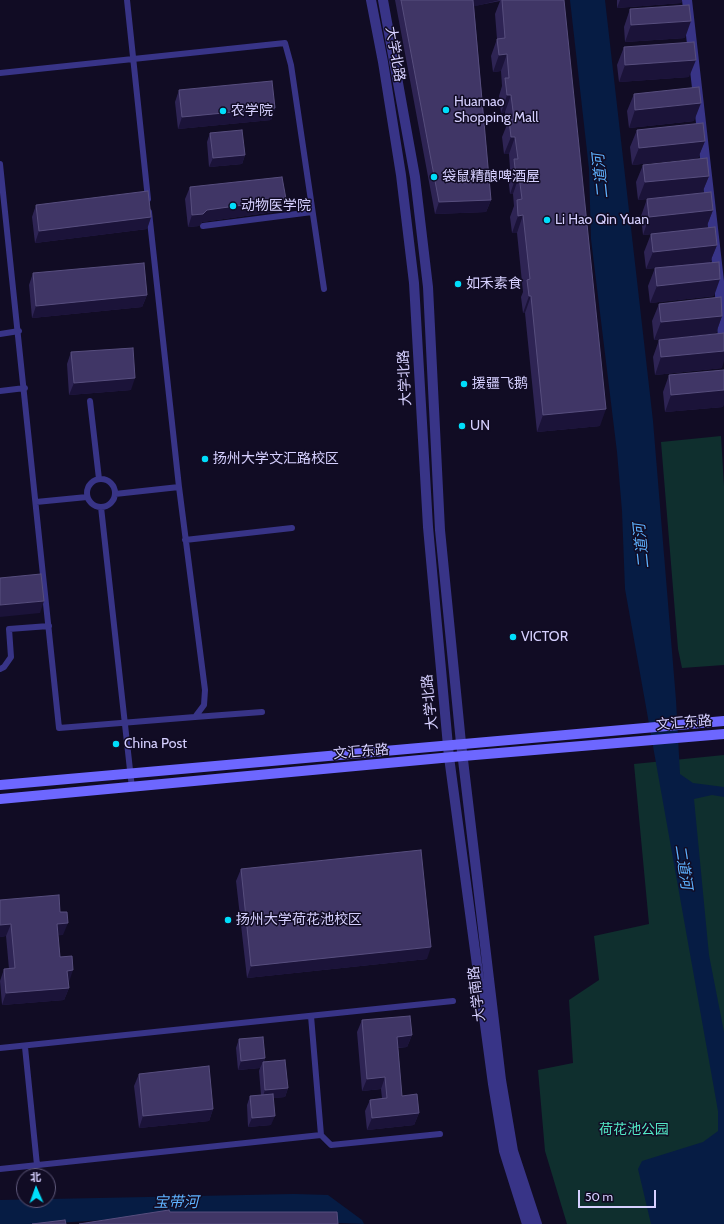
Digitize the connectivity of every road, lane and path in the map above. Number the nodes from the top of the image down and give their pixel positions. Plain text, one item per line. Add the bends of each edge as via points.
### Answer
1 (127, 0) edge
2 (371, 0) edge
3 (383, 0) edge
4 (687, 0) edge
5 (133, 60) junction
6 (0, 73) edge
7 (0, 164) edge
8 (312, 212) junction
9 (203, 226) dead end
10 (324, 289) dead end
11 (19, 331) junction
12 (0, 334) edge
13 (724, 353) edge
14 (25, 388) junction
15 (0, 391) edge
16 (90, 401) dead end
17 (99, 479) junction
18 (179, 487) junction
19 (114, 494) junction
20 (87, 497) junction
21 (36, 502) junction
22 (101, 507) junction
23 (292, 528) dead end
24 (185, 540) junction
25 (49, 626) junction
26 (0, 669) edge
27 (262, 712) dead end
28 (195, 717) junction
29 (724, 721) edge
30 (125, 722) junction
31 (724, 734) edge
32 (461, 743) junction
33 (449, 744) junction
34 (463, 756) junction
35 (450, 757) junction
36 (130, 774) junction
37 (0, 785) edge
38 (132, 788) junction
39 (0, 799) edge
40 (453, 1001) dead end
41 (310, 1016) junction
42 (25, 1047) junction
43 (0, 1048) edge
44 (440, 1134) dead end
45 (321, 1135) junction
46 (37, 1165) junction
47 (0, 1169) edge
48 (527, 1224) edge
49 (537, 1224) edge

1 - 5 lane
2 - 33 street, 大学北路 via 401,175 414,283 428,527
3 - 32 street, 大学北路 via 415,177 428,287 440,530
4 - 13 street via 719,281
5 - 6 lane
5 - 8 lane via 285,43 291,65
5 - 18 lane
7 - 11 lane
8 - 9 lane
8 - 10 lane
11 - 12 lane
11 - 14 lane
14 - 15 lane
14 - 21 lane
16 - 17 lane
17 - 19 lane via 112,484
17 - 20 lane via 94,480 88,487
18 - 19 lane
18 - 24 lane
19 - 22 lane via 111,502
20 - 21 lane
20 - 22 lane via 93,504
21 - 25 lane
22 - 30 lane
23 - 24 lane
24 - 28 lane via 205,690 204,705
25 - 26 lane via 9,629 11,657
25 - 30 lane via 59,728
27 - 28 lane
28 - 30 lane
29 - 32 main road, 文汇东路
30 - 36 lane
31 - 34 main road, 文汇东路
32 - 33 main road, 文汇东路
32 - 34 street, 大学北路
33 - 35 street, 大学北路
33 - 36 main road, 文汇东路
34 - 35 main road, 文汇东路
34 - 49 street, 大学南路 via 501,1080 513,1151
35 - 38 main road, 文汇东路
35 - 48 street, 大学南路 via 504,1151
36 - 37 main road, 文汇东路
36 - 38 lane
38 - 39 main road, 文汇东路
40 - 41 lane
41 - 42 lane
41 - 45 lane
42 - 43 lane
42 - 46 lane
44 - 45 lane via 331,1145
45 - 46 lane
46 - 47 lane

